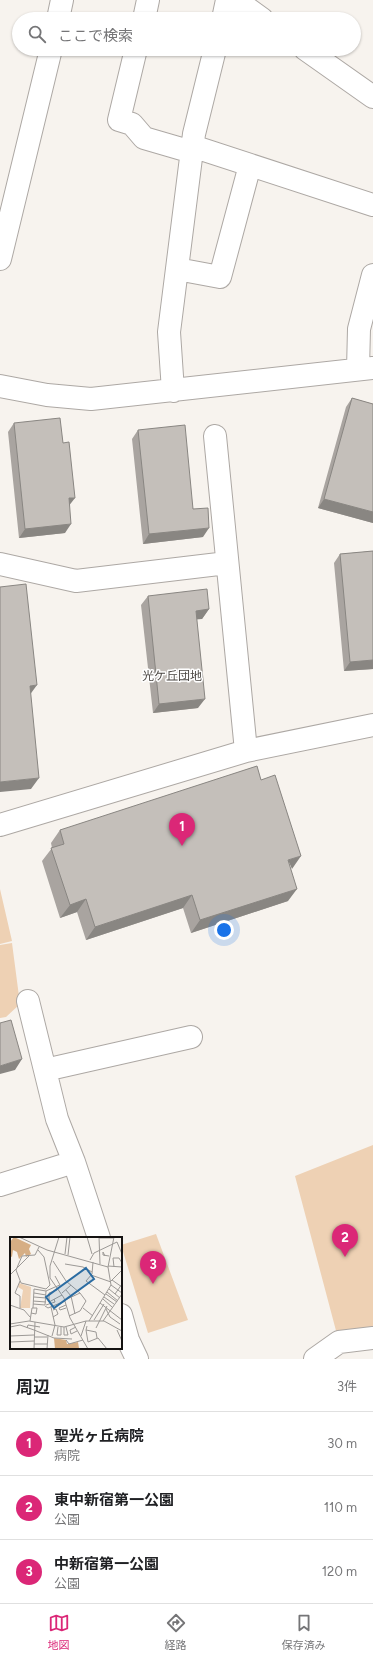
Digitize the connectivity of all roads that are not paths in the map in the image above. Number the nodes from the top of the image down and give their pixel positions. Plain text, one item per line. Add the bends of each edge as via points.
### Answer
1 (62, 0) edge
2 (148, 0) edge
3 (227, 0) edge
4 (236, 0) edge
5 (59, 12) edge
6 (145, 12) edge
7 (224, 12) edge
8 (252, 12) edge
9 (48, 56) edge
10 (134, 56) edge
11 (213, 56) edge
12 (315, 56) edge
13 (373, 97) edge
14 (192, 149) junction
15 (250, 165) junction
16 (373, 205) edge
17 (0, 259) edge
18 (177, 269) junction
19 (373, 275) edge
20 (366, 368) edge
21 (0, 386) edge
22 (173, 391) junction
23 (215, 436) dead end
24 (227, 563) junction
25 (0, 564) edge
26 (373, 725) edge
27 (246, 751) junction
28 (0, 825) edge
29 (28, 1001) dead end
30 (191, 1037) dead end
31 (44, 1070) junction
32 (74, 1162) junction
33 (0, 1185) edge
34 (99, 1237) edge
35 (122, 1319) edge
36 (373, 1338) edge
37 (137, 1359) edge
38 (315, 1359) edge

1 - 5 street
2 - 6 street
3 - 7 street
4 - 8 street
9 - 17 street
10 - 14 street via 119,120 132,124 144,138
11 - 14 street
12 - 13 street
14 - 15 street
14 - 18 street
15 - 16 street
15 - 18 street via 220,277
18 - 22 street via 169,332
19 - 20 street via 359,329
20 - 22 street
21 - 22 street via 63,398 91,399
23 - 24 street
24 - 25 street via 76,581
24 - 27 street
26 - 27 street
27 - 28 street
29 - 31 street
30 - 31 street
31 - 32 street via 57,1119
32 - 33 street
32 - 34 street
35 - 37 street
36 - 38 street via 339,1342

